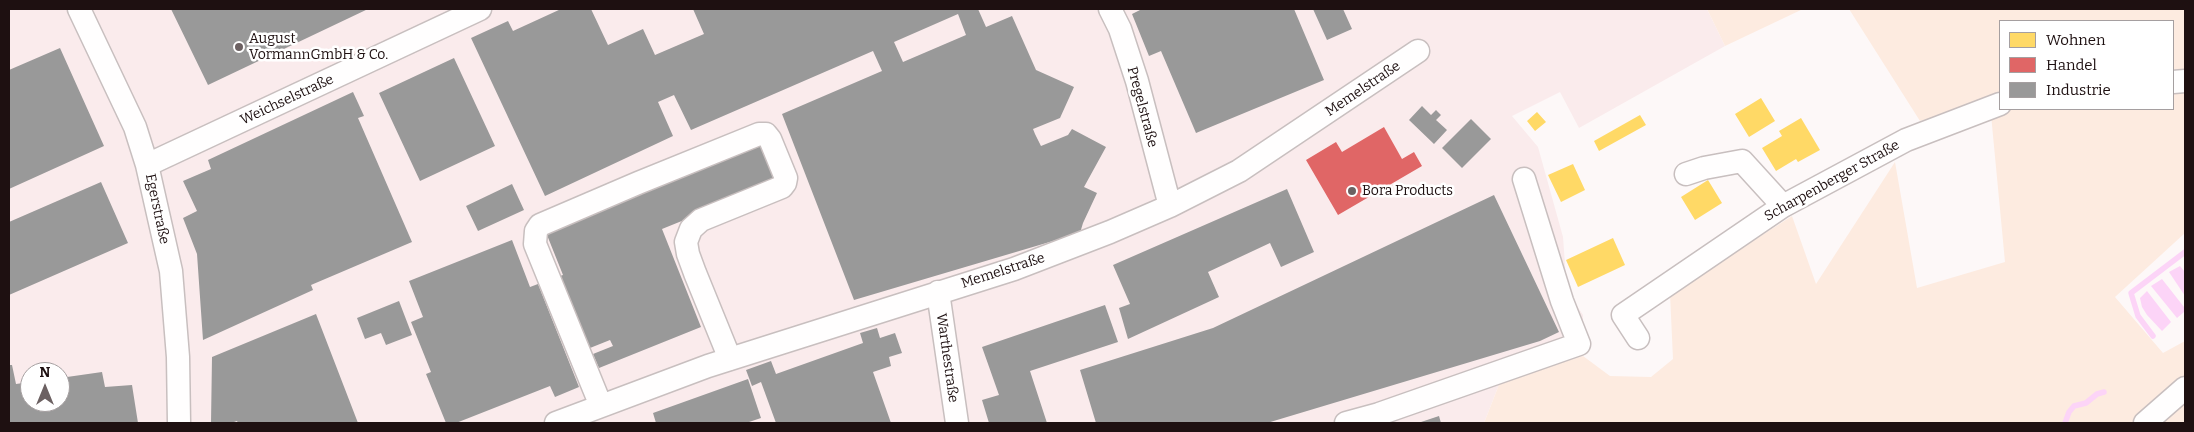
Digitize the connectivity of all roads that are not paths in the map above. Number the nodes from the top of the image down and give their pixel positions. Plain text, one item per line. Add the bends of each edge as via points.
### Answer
1 (80, 9) edge
2 (480, 9) edge
3 (1110, 9) edge
4 (1418, 51) dead end
5 (1999, 104) edge
6 (148, 165) junction
7 (1686, 174) dead end
8 (1524, 179) dead end
9 (1170, 206) junction
10 (1783, 206) junction
11 (938, 292) junction
12 (1638, 338) dead end
13 (730, 359) junction
14 (2185, 388) edge
15 (601, 406) junction
16 (179, 423) edge
17 (556, 423) edge
18 (957, 423) edge
19 (1346, 423) edge
20 (2145, 423) edge

1 - 6 street, Egerstraße via 135,127
2 - 6 street, Weichselstraße
3 - 9 street, Pregelstraße via 1120,29 1136,81
4 - 9 street, Memelstraße via 1239,171
5 - 10 street, Scharpenberger Straße via 1906,140
6 - 16 street, Egerstraße via 171,271
7 - 10 street via 1742,161
8 - 19 street via 1562,301 1579,344
9 - 11 street, Memelstraße via 1014,269
10 - 12 street, Scharpenberger Straße via 1623,315
11 - 13 street, Memelstraße
11 - 18 street, Warthestraße
13 - 15 street, Memelstraße
13 - 15 street via 686,242 691,229 702,220 785,183 786,178 766,134 759,134 638,183 540,225 536,231 535,244
14 - 20 street
15 - 17 street, Memelstraße

